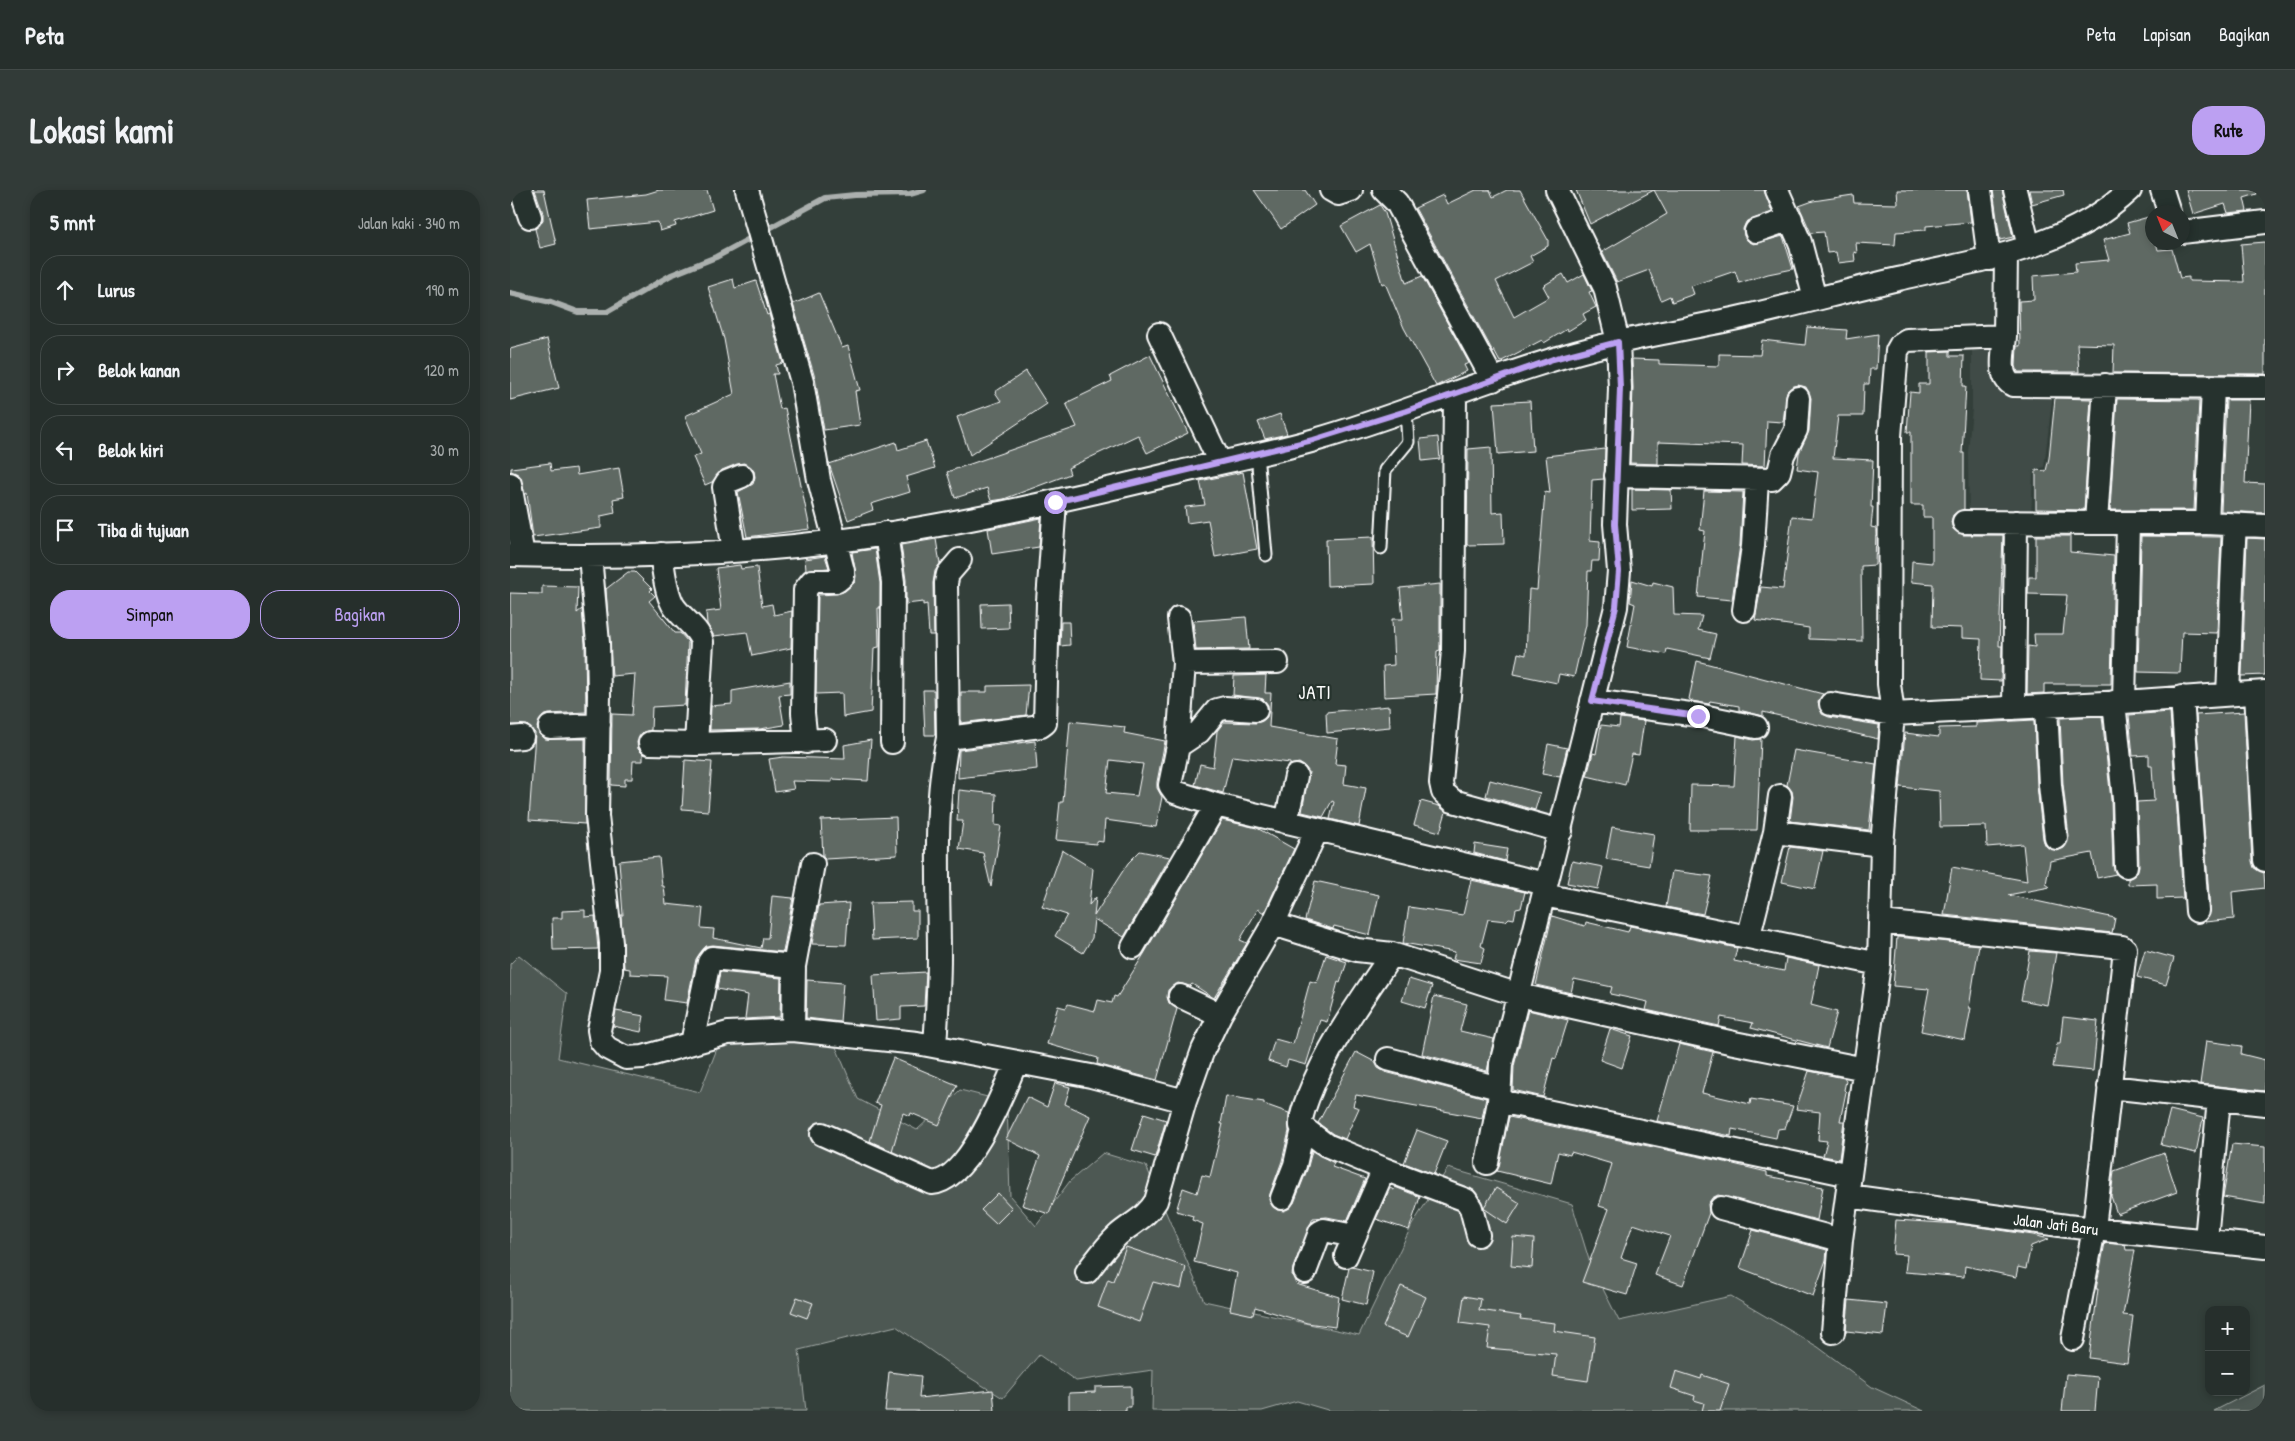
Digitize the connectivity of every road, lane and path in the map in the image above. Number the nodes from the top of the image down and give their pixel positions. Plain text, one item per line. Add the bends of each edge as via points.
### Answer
1 (521, 190) edge
2 (1330, 190) edge
3 (1351, 190) edge
4 (1384, 190) edge
5 (1557, 190) edge
6 (1777, 190) edge
7 (1980, 190) edge
8 (2015, 190) edge
9 (2162, 190) edge
10 (2119, 194) edge
11 (749, 200) edge
12 (2167, 205) edge
13 (530, 217) dead end
14 (1791, 219) junction
15 (2265, 222) edge
16 (1756, 231) dead end
17 (2190, 231) edge
18 (2029, 248) junction
19 (1997, 257) junction
20 (1816, 299) junction
21 (1159, 334) dead end
22 (2004, 336) junction
23 (1618, 342) junction
24 (1493, 380) junction
25 (2105, 386) junction
26 (2213, 387) junction
27 (2265, 388) edge
28 (1456, 394) junction
29 (1798, 398) dead end
30 (1406, 411) junction
31 (1257, 454) junction
32 (1220, 463) junction
33 (742, 476) dead end
34 (1616, 476) junction
35 (1757, 480) junction
36 (510, 484) edge
37 (1055, 502) junction
38 (1964, 522) dead end
39 (2016, 522) junction
40 (2096, 523) junction
41 (2128, 523) junction
42 (2207, 523) junction
43 (2235, 526) junction
44 (2265, 526) edge
45 (886, 533) junction
46 (837, 541) junction
47 (1380, 548) dead end
48 (734, 551) junction
49 (661, 554) junction
50 (1266, 554) dead end
51 (517, 555) edge
52 (590, 556) junction
53 (960, 560) dead end
54 (1744, 610) dead end
55 (1179, 618) dead end
56 (1277, 662) dead end
57 (1184, 663) junction
58 (2260, 692) edge
59 (2228, 694) junction
60 (2182, 697) junction
61 (1592, 701) junction
62 (2119, 702) junction
63 (1831, 704) dead end
64 (2046, 707) junction
65 (2014, 708) junction
66 (1256, 710) dead end
67 (1893, 714) junction
68 (598, 725) junction
69 (550, 727) dead end
70 (1756, 727) dead end
71 (948, 738) junction
72 (892, 742) dead end
73 (650, 743) dead end
74 (696, 744) junction
75 (1178, 746) junction
76 (1296, 776) dead end
77 (1780, 796) dead end
78 (1216, 805) junction
79 (1286, 822) junction
80 (1317, 830) junction
81 (1561, 831) junction
82 (1775, 832) junction
83 (2056, 838) dead end
84 (1882, 845) junction
85 (2265, 860) edge
86 (812, 864) dead end
87 (2126, 866) dead end
88 (1545, 889) junction
89 (2197, 911) dead end
90 (1881, 922) junction
91 (1274, 924) junction
92 (1749, 935) junction
93 (1133, 947) dead end
94 (1392, 954) junction
95 (1879, 964) junction
96 (794, 966) junction
97 (1519, 995) junction
98 (1180, 996) dead end
99 (1220, 1015) junction
100 (793, 1030) junction
101 (692, 1043) junction
102 (935, 1046) junction
103 (1388, 1059) dead end
104 (1016, 1062) junction
105 (1865, 1069) junction
106 (2109, 1087) junction
107 (1499, 1095) junction
108 (2219, 1099) junction
109 (1185, 1101) junction
110 (2265, 1104) edge
111 (1303, 1129) junction
112 (822, 1134) dead end
113 (1486, 1163) dead end
114 (1384, 1169) junction
115 (1849, 1185) junction
116 (1282, 1198) dead end
117 (1721, 1208) dead end
118 (2094, 1229) junction
119 (1478, 1235) dead end
120 (1354, 1236) junction
121 (1841, 1240) junction
122 (2206, 1240) junction
123 (2265, 1247) edge
124 (1346, 1256) dead end
125 (1087, 1272) dead end
126 (1305, 1272) dead end
127 (1833, 1332) dead end
128 (2073, 1340) dead end

1 - 13 street
2 - 3 street via 1338,194
4 - 24 street via 1397,203
5 - 23 street via 1605,288
6 - 14 street
7 - 19 street
8 - 18 street
9 - 12 street
10 - 18 street via 2077,228
11 - 46 street via 802,382 819,480
14 - 16 street
14 - 20 street
15 - 17 street
18 - 19 street
19 - 20 street
19 - 22 street
20 - 23 street
21 - 32 street
22 - 25 street via 2003,372 2013,385
22 - 67 street via 1907,340 1897,351 1890,446 1889,684
23 - 24 street via 1553,359
23 - 34 street via 1620,388
24 - 28 street
25 - 26 street
25 - 40 street
26 - 27 street
26 - 42 street
28 - 30 street
28 - 81 street via 1453,651 1441,783 1443,792 1453,801
29 - 35 street via 1796,430 1783,455 1779,472 1772,479
30 - 31 street
30 - 47 lane via 1408,442 1385,470
31 - 32 street
31 - 50 lane
32 - 37 street
33 - 48 street via 727,482 724,487
34 - 35 street
34 - 61 street via 1615,524 1619,571 1616,607
35 - 54 street via 1753,546
36 - 51 street
37 - 45 street
37 - 71 street via 1048,600 1046,723
38 - 39 street
39 - 40 street
39 - 65 street
40 - 41 street
41 - 42 street
41 - 62 street
42 - 43 street
43 - 44 street
43 - 59 street
45 - 46 street
45 - 72 street via 893,582
46 - 48 street
46 - 74 street via 843,576 837,581 812,581 805,590 803,713 816,741
48 - 49 street
49 - 52 street
49 - 74 street via 668,594 702,642
51 - 52 street
52 - 68 street via 598,643
53 - 71 street via 948,574 946,583
55 - 57 street
56 - 57 street
57 - 75 street
58 - 59 street
58 - 85 street
59 - 60 street
60 - 62 street
60 - 89 street
61 - 70 street
61 - 81 street
62 - 64 street
62 - 87 street
63 - 67 street
64 - 65 street
64 - 83 street
65 - 67 street
66 - 75 street via 1217,710 1199,732
67 - 84 street
68 - 69 street
68 - 101 street via 596,816 611,943 611,971 599,1030 601,1041 613,1053 626,1058 643,1058
71 - 102 street via 940,803
73 - 74 street
75 - 78 street via 1170,788
76 - 79 street
77 - 82 street
78 - 79 street
78 - 93 street
79 - 80 street
80 - 88 street
80 - 91 street
81 - 88 street
82 - 84 street
82 - 92 street
84 - 90 street
86 - 96 street
88 - 92 street
88 - 97 street
90 - 95 street
90 - 106 street via 2124,948 2126,953
91 - 94 street via 1357,950
91 - 99 street
92 - 95 street
94 - 97 street
94 - 111 street via 1336,1038 1317,1075 1301,1118
95 - 105 street
96 - 100 street
96 - 101 street via 712,958
97 - 105 street
97 - 107 street via 1501,1064
98 - 99 street
99 - 109 street via 1194,1070
100 - 101 street via 728,1033
100 - 102 street
102 - 104 street
103 - 107 street, Jalan Jati Baru
104 - 109 street via 1091,1076
104 - 112 street via 993,1116 974,1147 952,1176 942,1182 932,1183
105 - 115 street
106 - 108 street
106 - 118 street
107 - 113 street
107 - 115 street, Jalan Jati Baru
108 - 110 street
108 - 122 street
109 - 125 street via 1156,1202 1145,1217 1105,1248
111 - 114 street via 1326,1145
111 - 116 street via 1295,1165
114 - 119 street via 1466,1200
114 - 120 street
115 - 118 street, Jalan Jati Baru
115 - 121 street
117 - 121 street
118 - 122 street, Jalan Jati Baru
118 - 128 street
120 - 124 street
120 - 126 street via 1320,1232
121 - 127 street
122 - 123 street, Jalan Jati Baru

